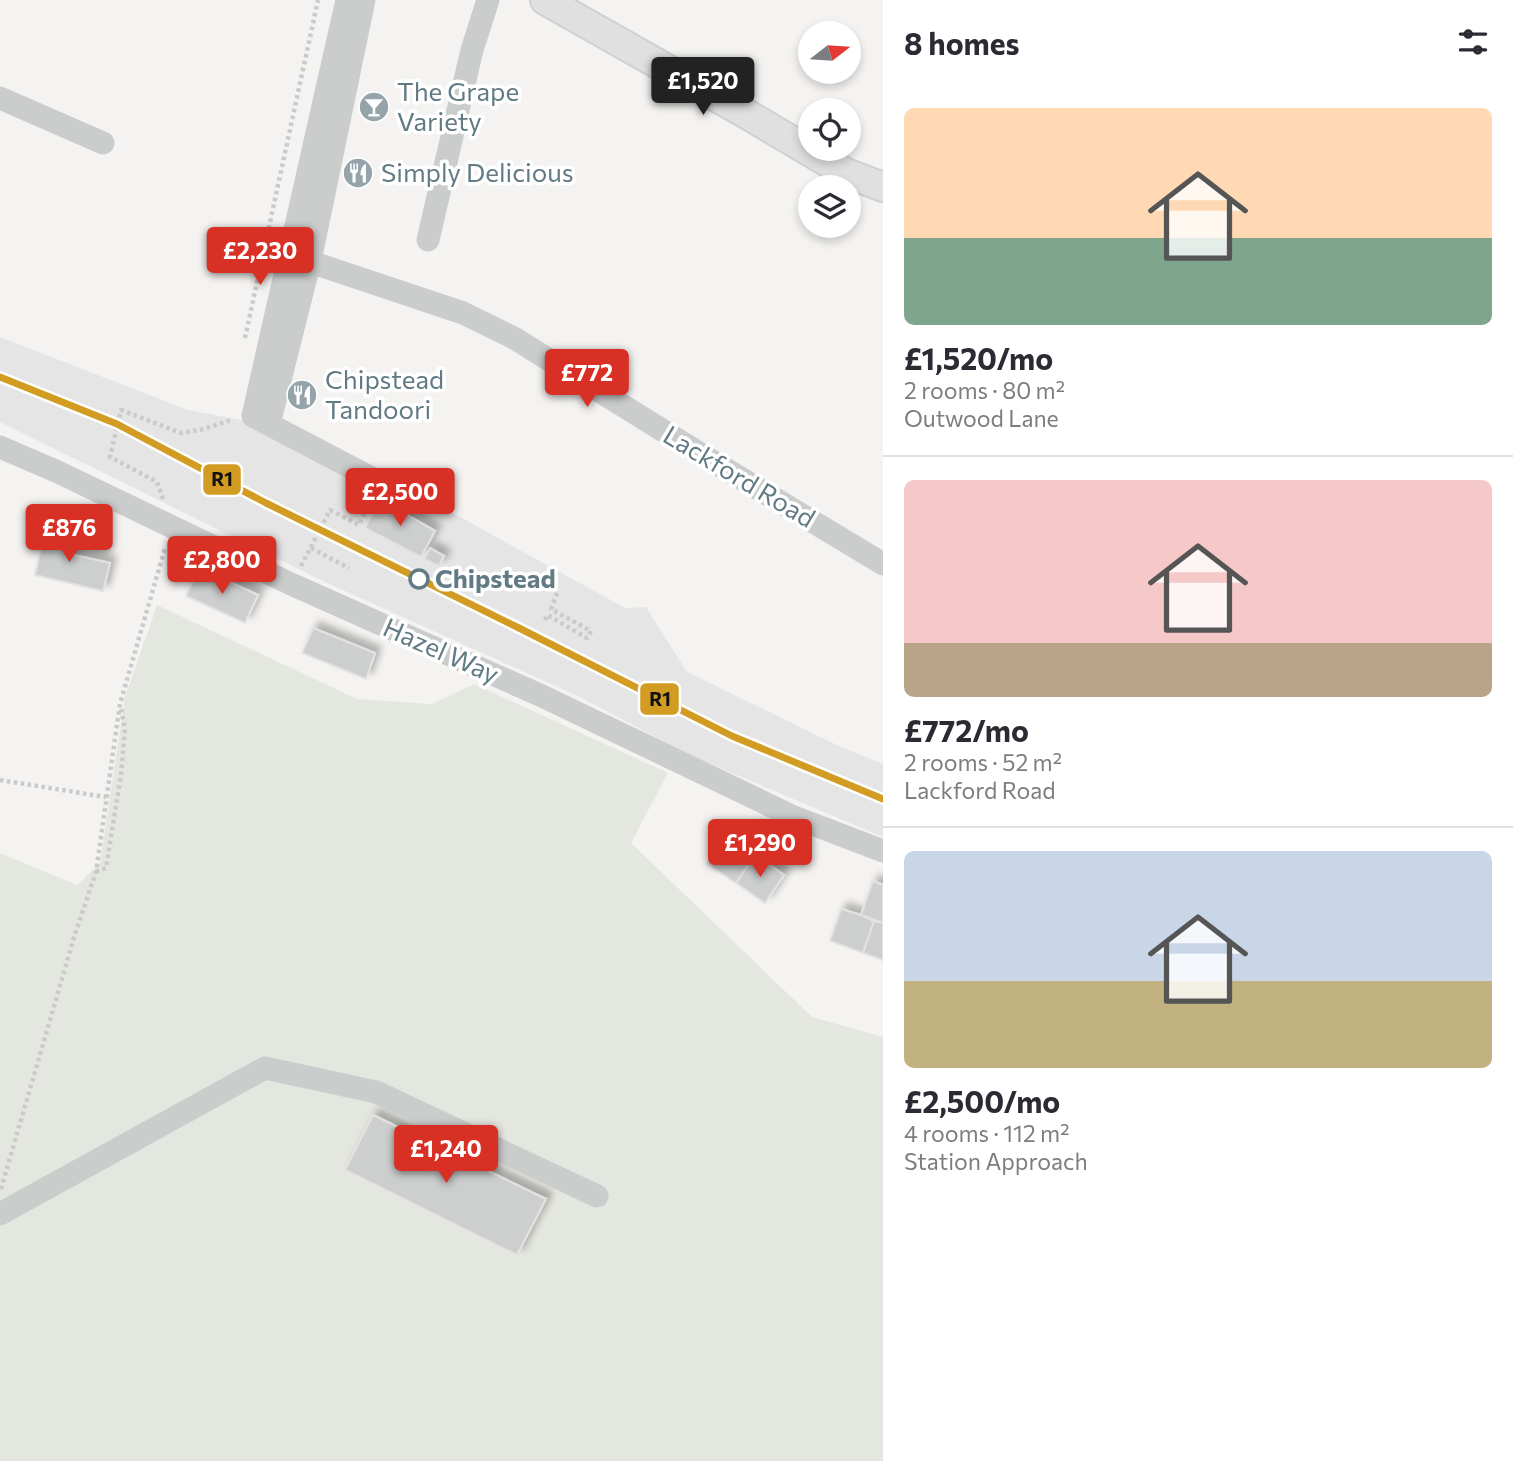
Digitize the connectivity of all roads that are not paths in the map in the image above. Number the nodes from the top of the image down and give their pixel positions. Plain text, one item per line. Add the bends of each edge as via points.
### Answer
1 (347, 0) edge
2 (364, 0) edge
3 (488, 0) edge
4 (545, 0) edge
5 (0, 98) edge
6 (103, 143) dead end
7 (883, 187) edge
8 (428, 240) dead end
9 (300, 258) junction
10 (0, 447) edge
11 (379, 482) dead end
12 (883, 564) edge
13 (883, 851) edge
14 (597, 1196) dead end
15 (0, 1214) edge

1 - 9 street
2 - 9 street
3 - 8 street
4 - 7 main road via 846,173
5 - 6 street
9 - 11 street via 261,420
9 - 12 street, Lackford Road via 463,313 514,338
10 - 13 street, Hazel Way via 794,817
14 - 15 street via 376,1092 265,1068

